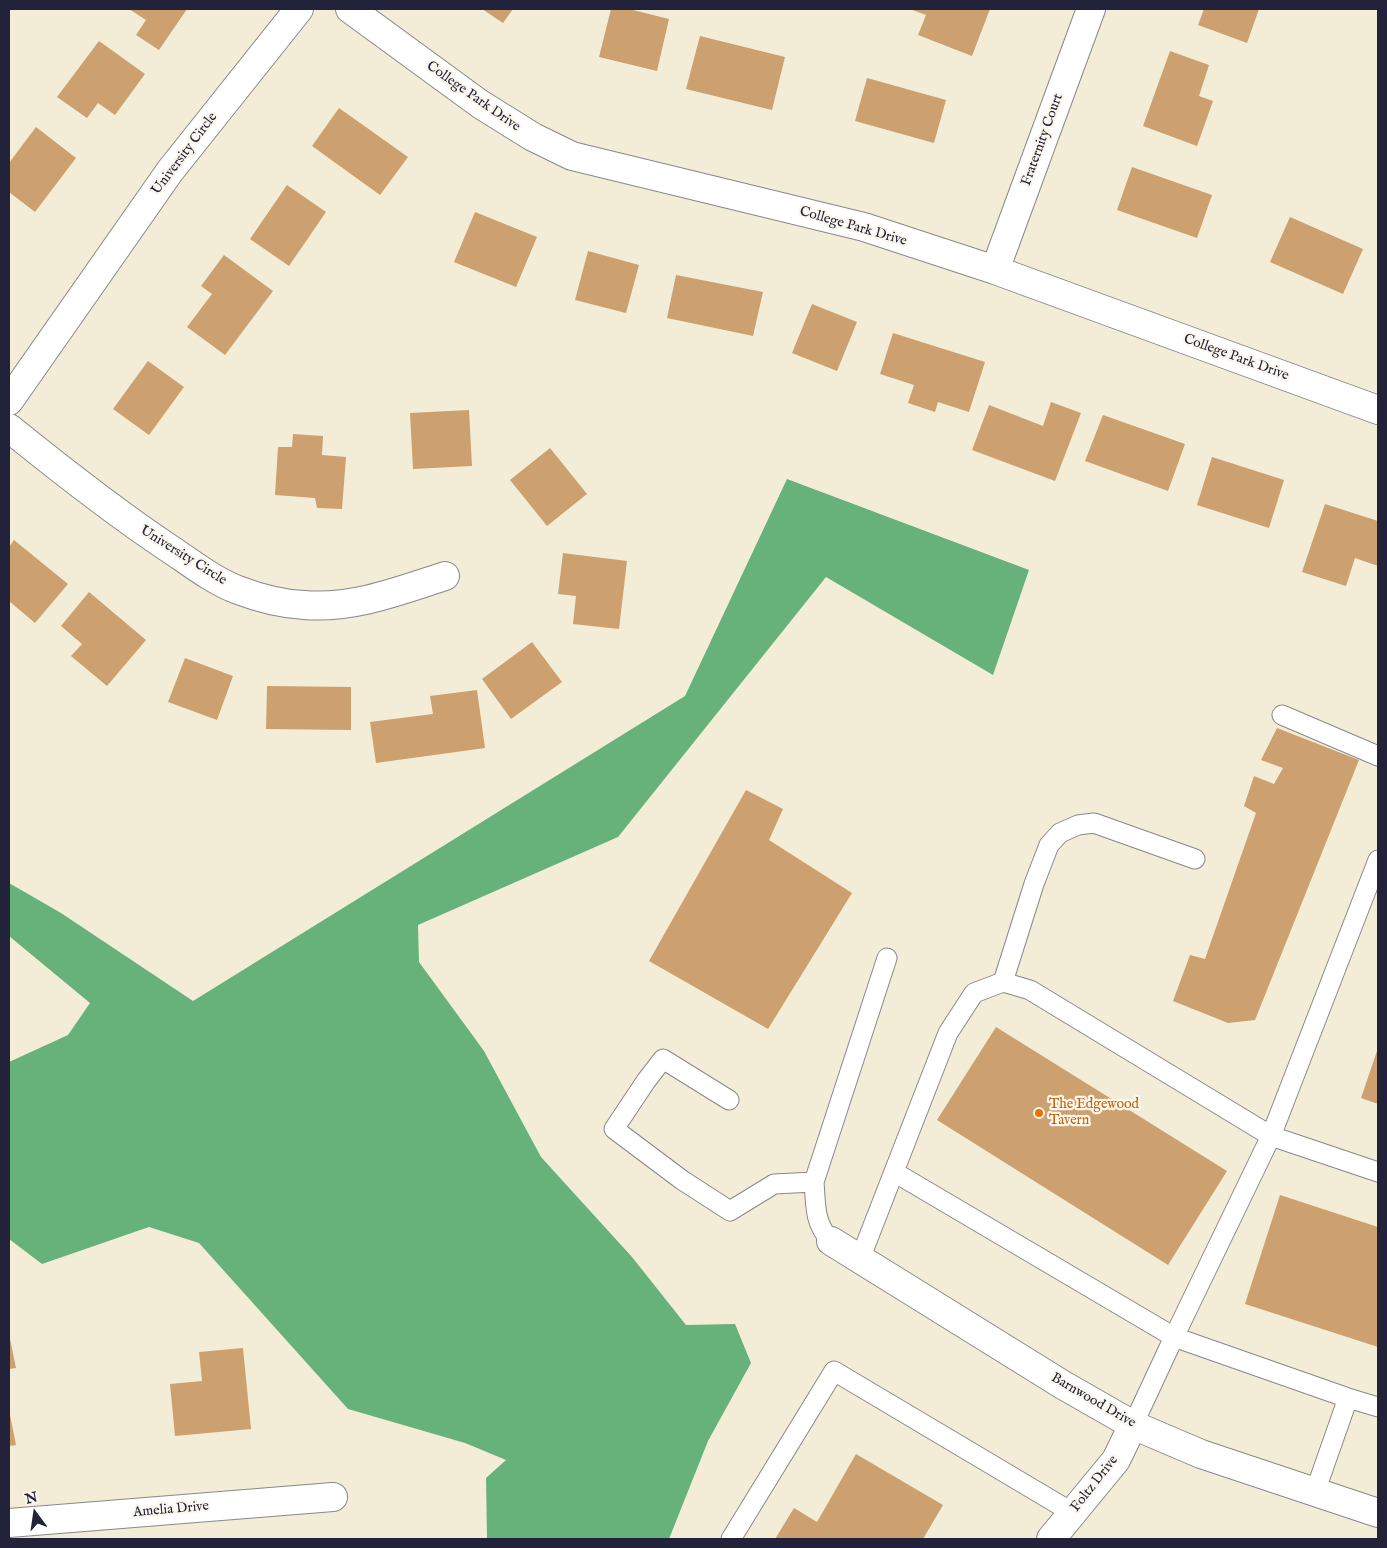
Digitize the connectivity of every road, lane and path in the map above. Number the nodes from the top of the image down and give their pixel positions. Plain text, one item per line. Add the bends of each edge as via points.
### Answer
1 (299, 9) edge
2 (350, 9) edge
3 (1091, 9) edge
4 (995, 270) junction
5 (9, 401) edge
6 (1378, 410) edge
7 (9, 428) edge
8 (445, 576) dead end
9 (1282, 715) dead end
10 (1378, 756) edge
11 (1195, 859) dead end
12 (1378, 860) edge
13 (887, 958) dead end
14 (1003, 982) junction
15 (729, 1100) dead end
16 (1271, 1136) junction
17 (894, 1172) junction
18 (1378, 1172) edge
19 (814, 1182) junction
20 (832, 1241) joint
21 (860, 1259) junction
22 (1174, 1337) junction
23 (1348, 1398) junction
24 (1378, 1407) edge
25 (1133, 1425) junction
26 (1314, 1492) junction
27 (333, 1497) dead end
28 (1378, 1512) edge
29 (1072, 1513) junction
30 (9, 1522) edge
31 (731, 1539) edge
32 (1051, 1539) edge

1 - 5 street, University Circle via 170,171
2 - 4 street, College Park Drive via 480,104 533,137 572,156 864,227
3 - 4 street, Fraternity Court
4 - 6 street, College Park Drive
7 - 8 street, University Circle via 139,528 236,589 271,600 336,605 374,599
9 - 10 lane
11 - 14 lane via 1094,823 1078,825 1060,833 1049,844
12 - 16 lane
13 - 19 lane
14 - 16 lane via 1030,990
14 - 17 lane via 974,993 948,1033
15 - 19 lane via 663,1059 614,1129 730,1211 774,1184
16 - 18 lane
16 - 22 lane
17 - 21 lane
17 - 22 lane
19 - 20 lane via 822,1232
20 - 21 street, Barnwood Drive
21 - 25 street, Barnwood Drive
22 - 23 lane
22 - 25 lane
23 - 24 lane
23 - 26 lane
25 - 26 street, Barnwood Drive via 1201,1454
25 - 29 street, Foltz Drive via 1116,1460
26 - 28 street, Barnwood Drive
27 - 30 street, Amelia Drive
29 - 31 lane via 834,1371
29 - 32 street, Foltz Drive

